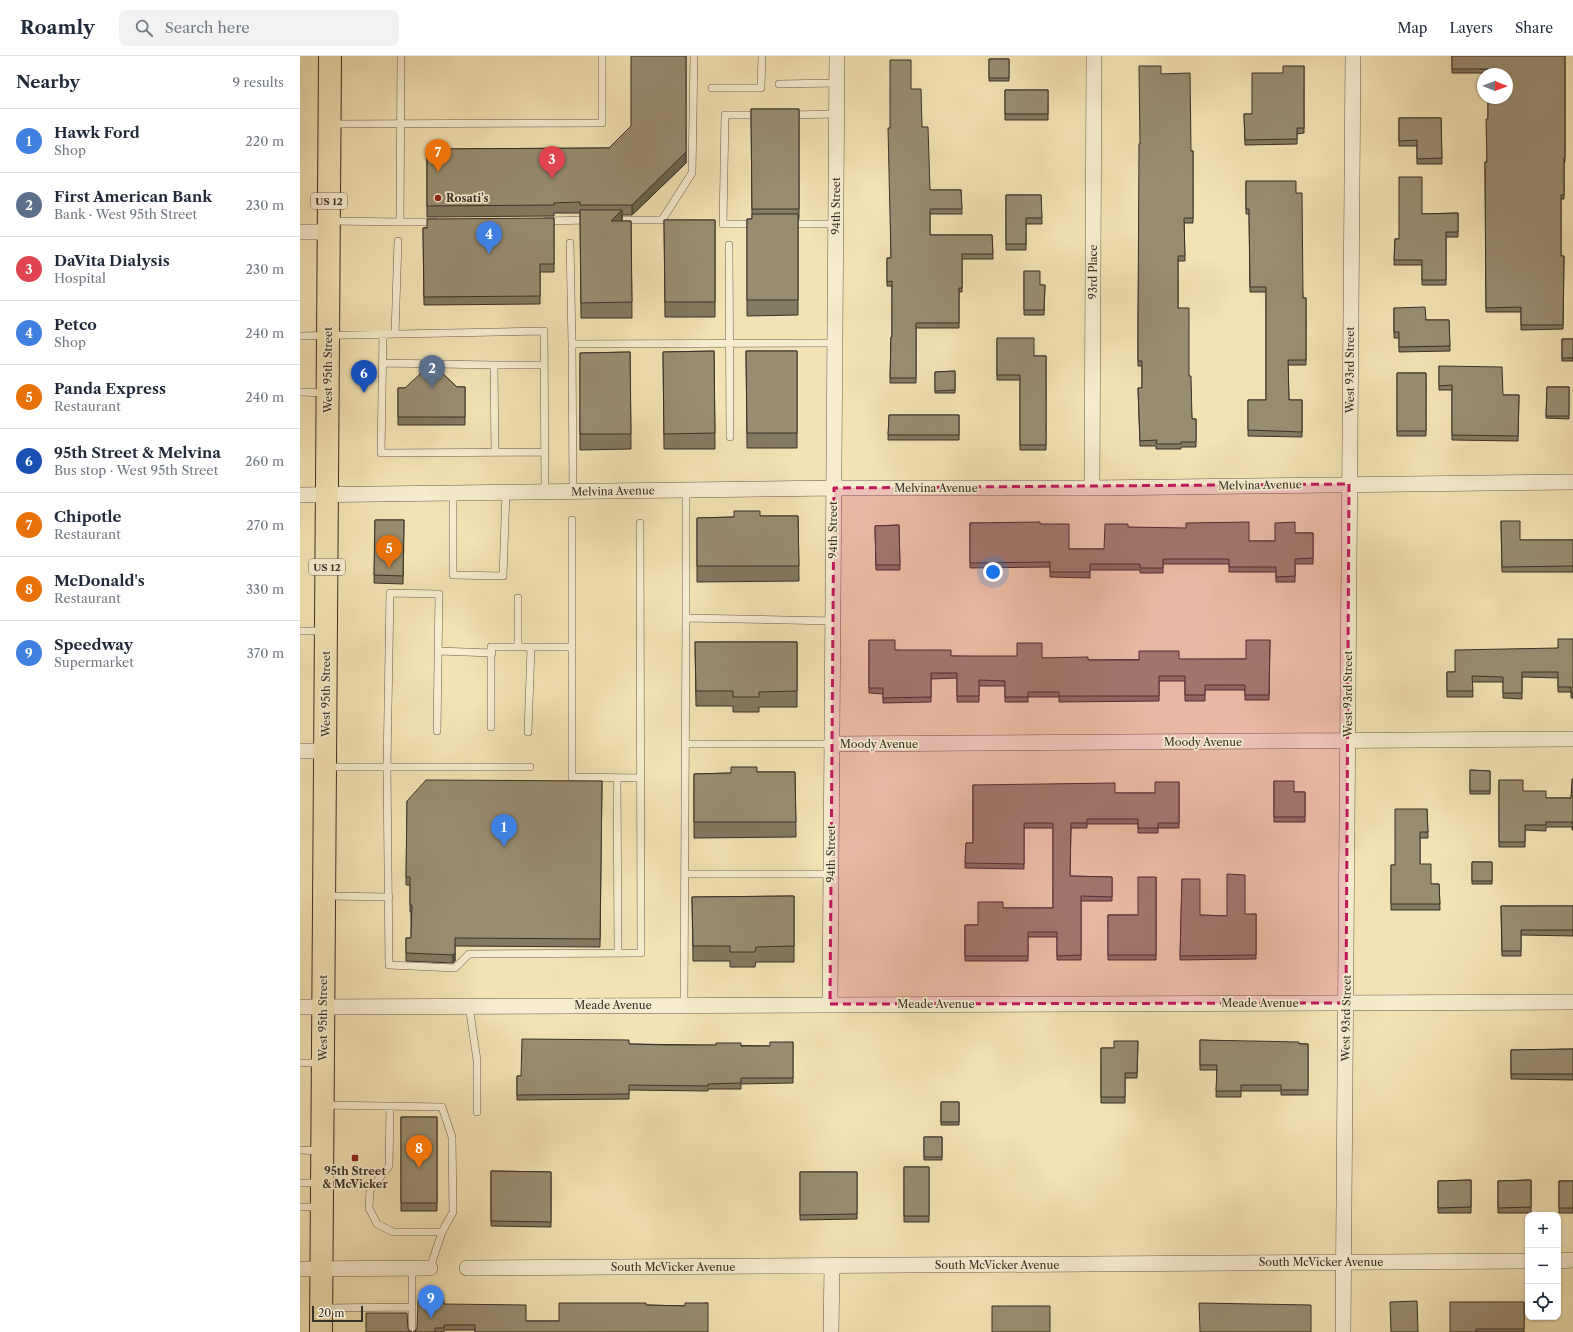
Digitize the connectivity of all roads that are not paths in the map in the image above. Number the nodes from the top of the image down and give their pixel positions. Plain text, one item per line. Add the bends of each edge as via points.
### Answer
1 (330, 56) edge
2 (401, 56) edge
3 (602, 56) edge
4 (694, 56) edge
5 (762, 56) edge
6 (837, 56) edge
7 (1094, 56) edge
8 (1353, 56) edge
9 (836, 83) junction
10 (779, 84) dead end
11 (712, 88) dead end
12 (836, 114) junction
13 (765, 115) edge
14 (781, 115) edge
15 (330, 124) junction
16 (400, 124) junction
17 (598, 220) edge
18 (606, 220) edge
19 (535, 221) edge
20 (400, 222) junction
21 (439, 222) edge
22 (760, 224) edge
23 (783, 224) edge
24 (836, 224) junction
25 (329, 227) junction
26 (300, 232) edge
27 (398, 242) dead end
28 (570, 243) dead end
29 (729, 245) dead end
30 (395, 334) junction
31 (383, 335) junction
32 (300, 336) edge
33 (328, 336) junction
34 (729, 343) junction
35 (835, 343) junction
36 (572, 344) junction
37 (382, 363) junction
38 (494, 365) junction
39 (544, 365) junction
40 (300, 392) edge
41 (328, 393) junction
42 (730, 437) dead end
43 (495, 452) junction
44 (545, 452) junction
45 (1573, 482) edge
46 (1349, 484) junction
47 (834, 488) junction
48 (1092, 488) junction
49 (686, 490) junction
50 (506, 492) junction
51 (545, 492) junction
52 (573, 492) junction
53 (453, 493) junction
54 (300, 495) edge
55 (327, 495) junction
56 (572, 520) dead end
57 (640, 523) dead end
58 (518, 598) dead end
59 (686, 618) junction
60 (833, 620) junction
61 (300, 631) edge
62 (326, 631) junction
63 (518, 647) junction
64 (531, 647) junction
65 (572, 647) junction
66 (439, 650) junction
67 (492, 653) junction
68 (491, 727) dead end
69 (437, 731) dead end
70 (528, 732) dead end
71 (1573, 739) edge
72 (1347, 741) junction
73 (686, 744) junction
74 (832, 744) junction
75 (300, 751) edge
76 (325, 759) junction
77 (387, 767) junction
78 (530, 767) dead end
79 (617, 778) junction
80 (640, 778) junction
81 (685, 874) junction
82 (831, 874) junction
83 (324, 896) junction
84 (389, 897) junction
85 (618, 953) junction
86 (1573, 1002) edge
87 (1346, 1003) junction
88 (830, 1004) junction
89 (684, 1005) junction
90 (469, 1006) junction
91 (323, 1007) junction
92 (300, 1008) edge
93 (300, 1063) edge
94 (322, 1063) junction
95 (322, 1105) junction
96 (390, 1106) junction
97 (477, 1112) dead end
98 (300, 1150) edge
99 (322, 1151) junction
100 (300, 1183) edge
101 (322, 1183) junction
102 (300, 1207) edge
103 (321, 1207) junction
104 (442, 1232) junction
105 (1573, 1260) edge
106 (1525, 1261) edge
107 (1561, 1261) edge
108 (1344, 1262) junction
109 (832, 1266) junction
110 (412, 1268) junction
111 (430, 1268) joint
112 (467, 1268) dead end
113 (310, 1269) edge
114 (412, 1307) junction
115 (321, 1308) junction
116 (320, 1332) edge
117 (412, 1332) edge
118 (831, 1332) edge
119 (1343, 1332) edge

1 - 15 main road, West 95th Street / US 12
2 - 16 lane
3 - 16 lane via 602,123
4 - 18 lane via 692,173 662,220
5 - 11 lane via 761,88
6 - 9 street, 94th Street
7 - 48 street, 93rd Place
8 - 46 street, West 93rd Street
9 - 10 lane
9 - 12 street, 94th Street
12 - 14 lane
12 - 24 street, 94th Street
13 - 22 lane via 725,115 723,224
15 - 16 lane
15 - 25 main road, West 95th Street / US 12
16 - 20 lane
17 - 19 lane
20 - 21 lane
20 - 25 lane
23 - 24 lane
24 - 35 street, 94th Street
25 - 26 street
25 - 33 main road, West 95th Street / US 12
27 - 30 lane
28 - 36 lane
29 - 34 lane
30 - 31 lane
30 - 39 lane via 544,331
31 - 33 lane
31 - 37 lane
32 - 33 lane
33 - 41 main road, West 95th Street / US 12
34 - 35 lane
34 - 36 lane
34 - 42 lane
35 - 47 street, 94th Street
36 - 52 lane
37 - 38 lane
37 - 43 lane via 381,453
38 - 39 lane
38 - 43 lane
39 - 44 lane
40 - 41 lane
41 - 55 main road, West 95th Street / US 12
43 - 44 lane
44 - 51 lane
45 - 46 street, Melvina Avenue
46 - 48 street, Melvina Avenue
46 - 72 street, West 93rd Street
47 - 48 street, Melvina Avenue
47 - 49 street, Melvina Avenue
47 - 60 street, 94th Street
49 - 52 street, Melvina Avenue
49 - 59 lane
50 - 51 street, Melvina Avenue
50 - 53 street, Melvina Avenue
50 - 53 lane via 503,576 453,575
51 - 52 street, Melvina Avenue
53 - 55 street, Melvina Avenue
54 - 55 street, Melvina Avenue
55 - 62 main road, West 95th Street / US 12
56 - 65 lane
57 - 80 lane
58 - 63 lane
59 - 60 lane
59 - 73 lane
60 - 74 street, 94th Street
61 - 62 lane
62 - 76 main road, West 95th Street / US 12
63 - 64 lane
63 - 67 lane via 491,647
64 - 65 lane
64 - 70 lane
65 - 79 lane via 572,777
66 - 67 lane
66 - 69 lane
66 - 77 lane via 439,594 390,593
67 - 68 lane
71 - 72 street, Moody Avenue
72 - 74 street, Moody Avenue
72 - 87 street, West 93rd Street
73 - 74 lane
73 - 81 lane
74 - 82 street, 94th Street
75 - 76 street
76 - 77 lane
76 - 83 main road, West 95th Street / US 12
77 - 78 lane
77 - 84 lane
79 - 80 lane
79 - 85 lane
80 - 85 lane via 641,953
81 - 82 lane
81 - 89 lane
82 - 88 street, 94th Street
83 - 84 lane
83 - 91 main road, West 95th Street / US 12
84 - 85 lane via 389,965 455,968 469,954
86 - 87 street, Meade Avenue
87 - 88 street, Meade Avenue
87 - 108 street, West 93rd Street
88 - 89 street, Meade Avenue
89 - 90 street, Meade Avenue
90 - 91 street, Meade Avenue
90 - 97 lane via 477,1060
91 - 92 street, Meade Avenue
91 - 94 main road, West 95th Street / US 12
93 - 94 lane
94 - 95 main road, West 95th Street / US 12
95 - 96 lane
95 - 99 main road, West 95th Street / US 12
96 - 104 lane via 442,1107 452,1137 453,1212
96 - 104 lane via 389,1166 370,1190 369,1208 377,1224 393,1232
98 - 99 lane
99 - 101 main road, West 95th Street / US 12
100 - 101 lane
101 - 103 main road, West 95th Street / US 12
102 - 103 lane
103 - 113 main road, West 95th Street / US 12
104 - 111 lane
105 - 107 street
106 - 108 street, South McVicker Avenue
108 - 109 street, South McVicker Avenue
108 - 119 street, West 93rd Street
109 - 112 street, South McVicker Avenue
109 - 118 street
110 - 111 street
110 - 113 street
110 - 114 lane
113 - 115 main road, West 95th Street / US 12
114 - 115 lane
114 - 117 lane
115 - 116 main road, West 95th Street / US 12

